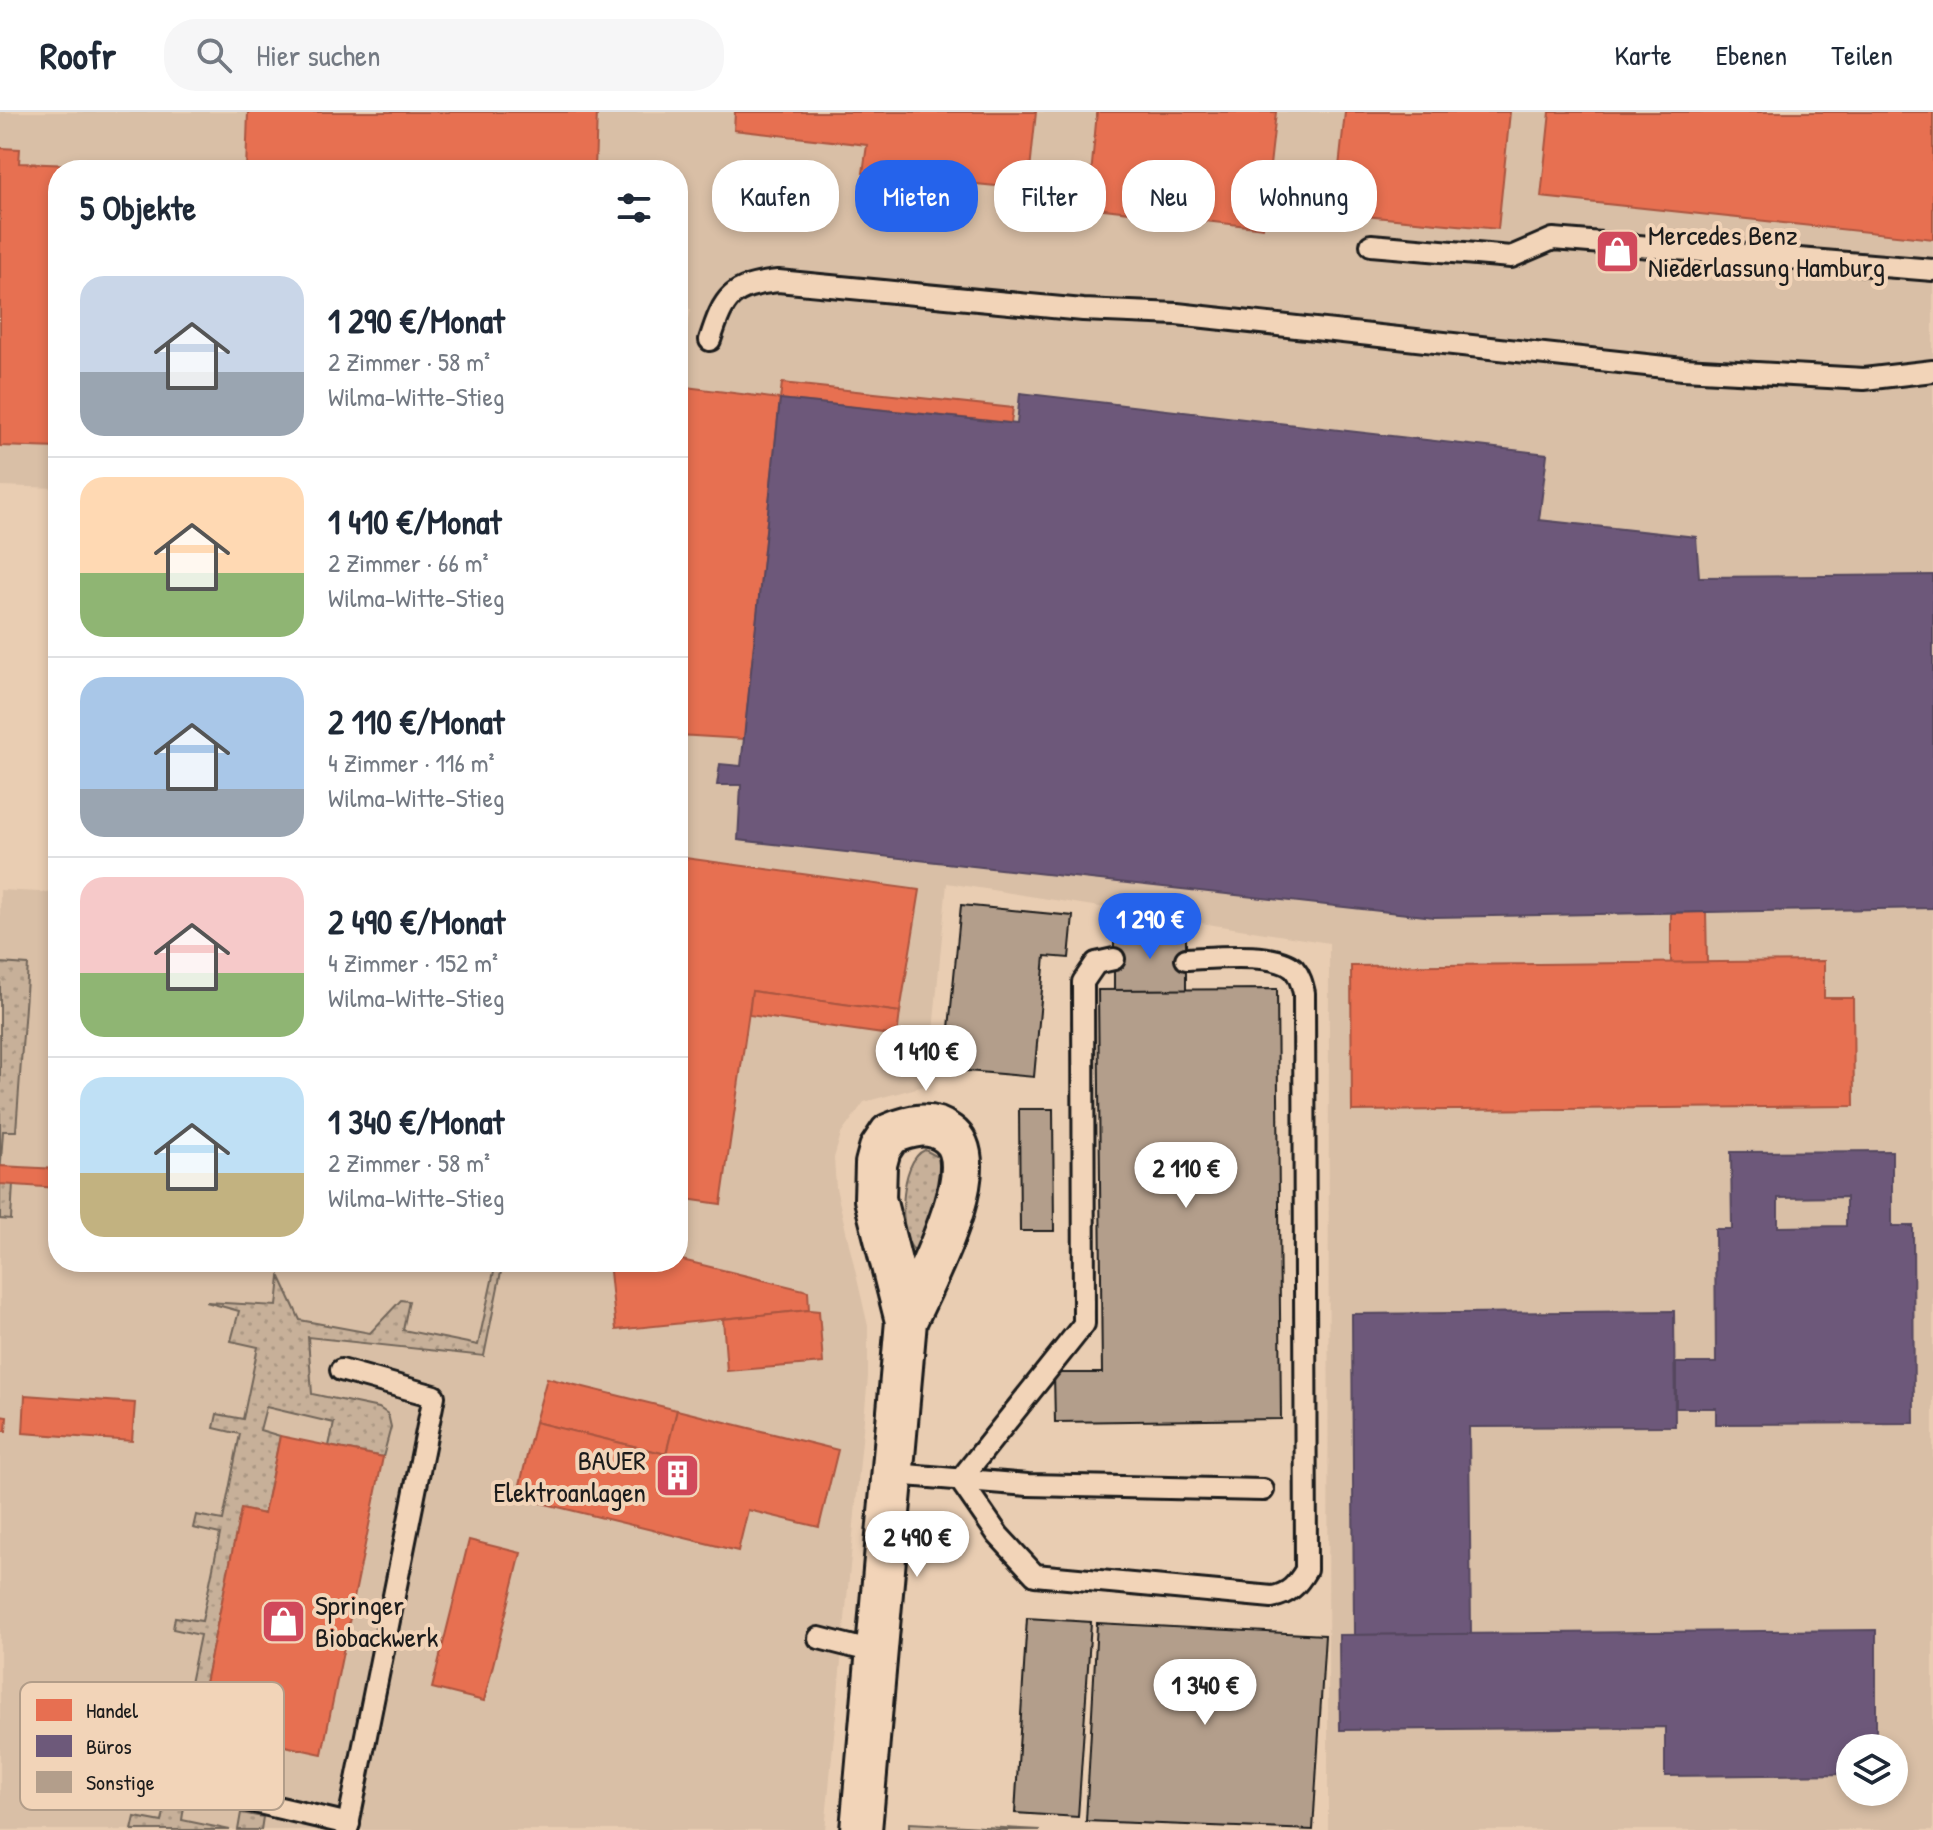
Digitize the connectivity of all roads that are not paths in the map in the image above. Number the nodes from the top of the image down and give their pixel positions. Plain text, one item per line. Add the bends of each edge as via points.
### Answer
1 (1371, 245) dead end
2 (1933, 270) edge
3 (710, 340) dead end
4 (1933, 371) edge
5 (1114, 959) dead end
6 (1186, 959) dead end
7 (906, 1321) dead end
8 (341, 1370) dead end
9 (894, 1474) junction
10 (960, 1480) junction
11 (1263, 1490) dead end
12 (819, 1638) dead end
13 (878, 1653) junction
14 (282, 1810) edge
15 (348, 1827) edge
16 (861, 1830) edge

1 - 2 lane via 1511,257 1553,239
3 - 4 lane via 718,313 736,291 778,281 1177,314 1683,369 1864,379
5 - 10 lane via 1096,963 1083,982 1084,1324
6 - 10 lane via 1263,958 1284,963 1297,973 1304,993 1306,1570 1297,1585 1272,1597 1035,1575
7 - 9 street
8 - 15 lane via 434,1396
9 - 10 lane
9 - 13 street
10 - 11 lane
12 - 13 lane
13 - 16 street
14 - 15 lane

